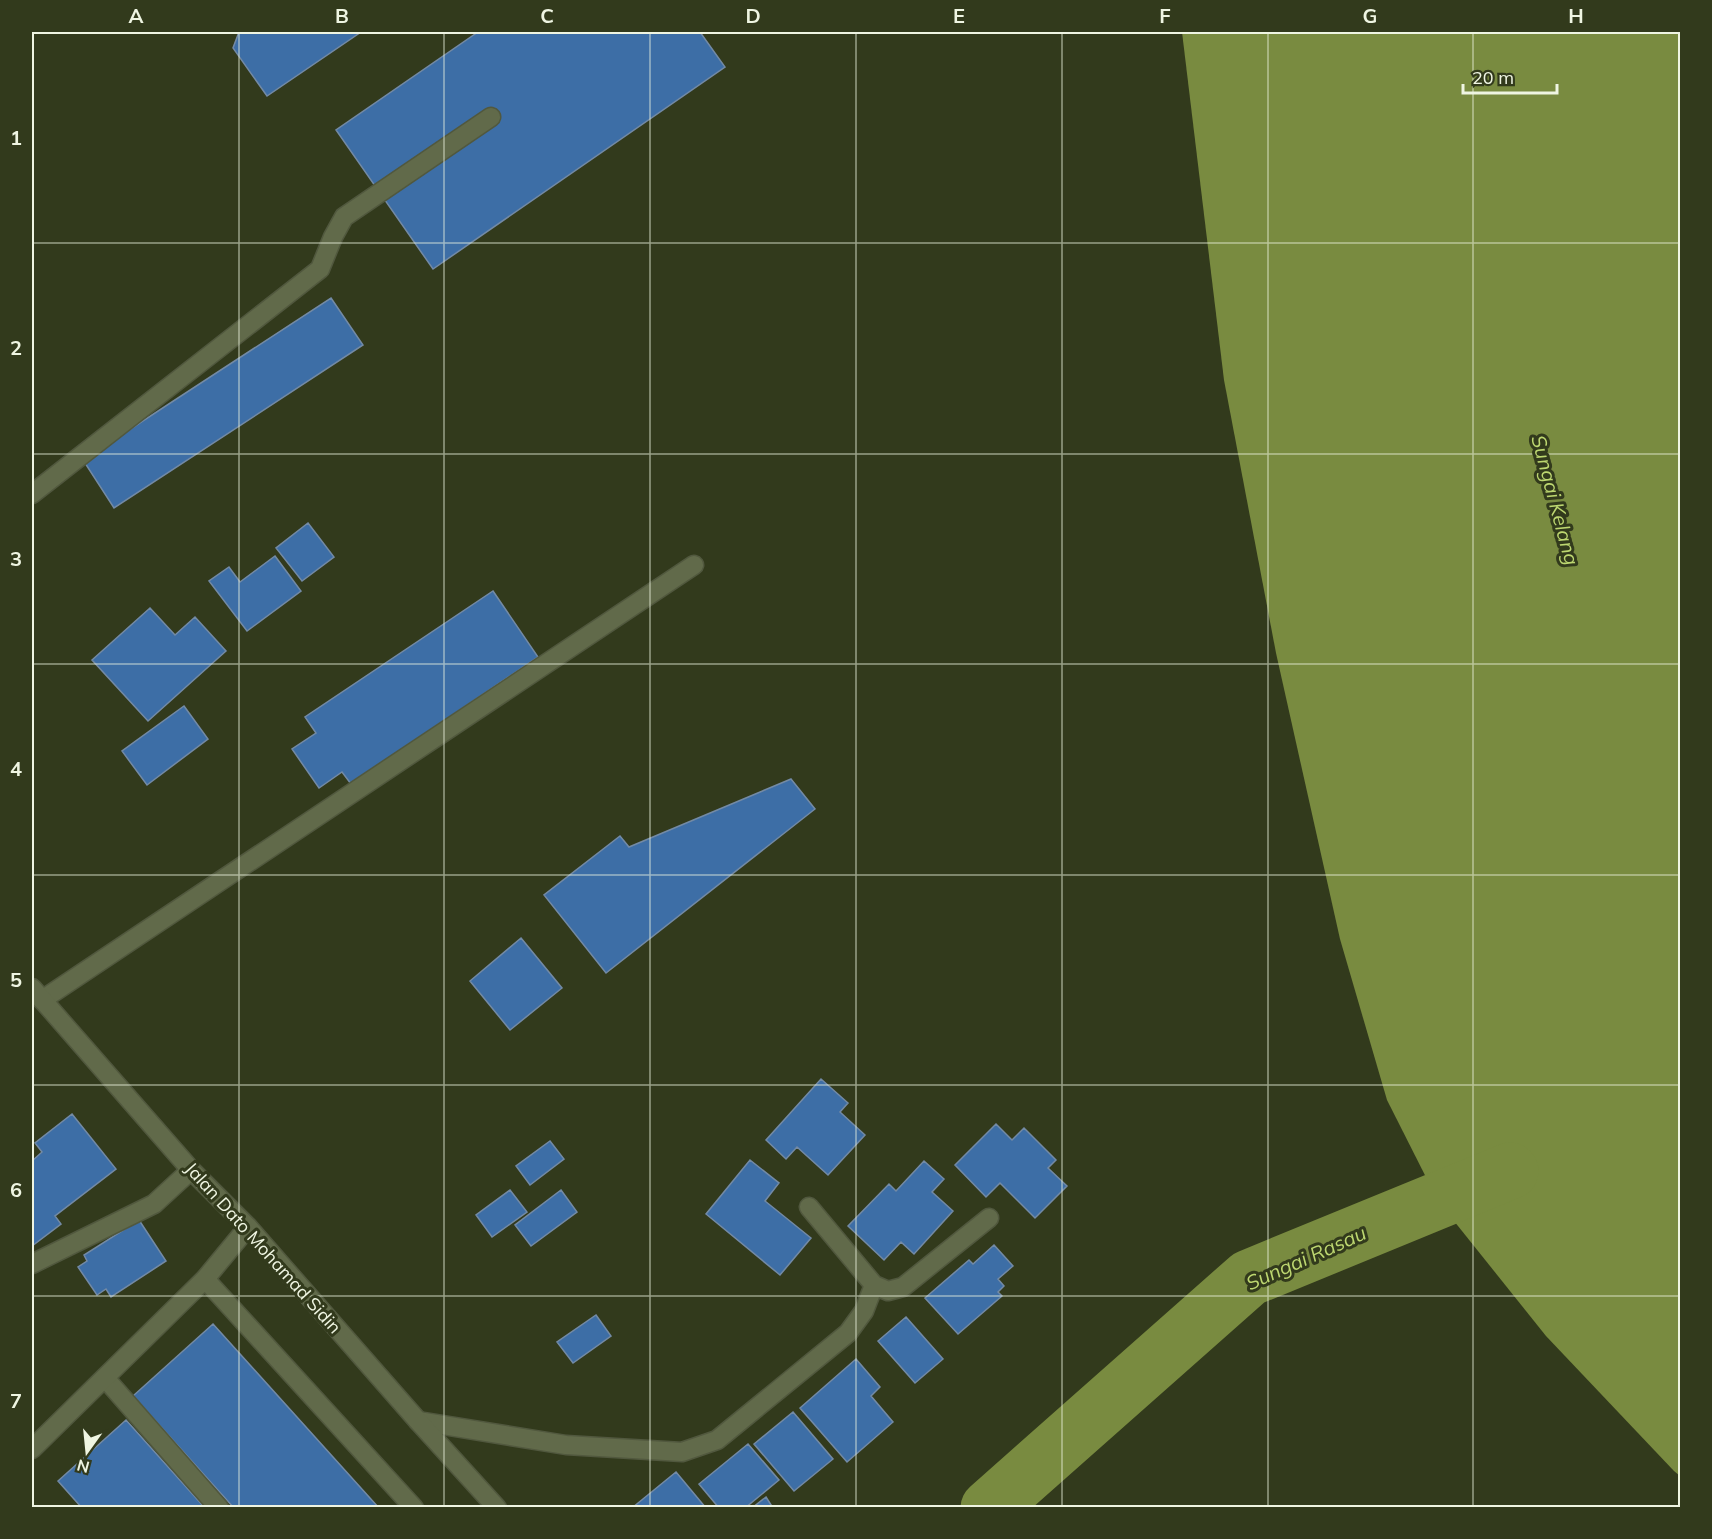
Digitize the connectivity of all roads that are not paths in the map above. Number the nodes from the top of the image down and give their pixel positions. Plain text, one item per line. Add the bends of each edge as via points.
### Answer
1 (491, 117) dead end
2 (32, 494) edge
3 (694, 565) dead end
4 (37, 994) edge
5 (191, 1170) junction
6 (809, 1207) dead end
7 (989, 1218) dead end
8 (248, 1227) junction
9 (32, 1264) edge
10 (205, 1279) junction
11 (874, 1286) junction
12 (105, 1378) junction
13 (418, 1421) junction
14 (32, 1449) edge
15 (219, 1508) edge
16 (414, 1508) edge
17 (497, 1508) edge

1 - 2 street via 344,217 320,269
3 - 4 street
4 - 5 street, Jalan Dato Mohamad Sidin
5 - 8 street, Jalan Dato Mohamad Sidin
5 - 9 street via 154,1204
6 - 11 street
7 - 11 street via 903,1287 888,1291
8 - 10 street
8 - 13 street, Jalan Dato Mohamad Sidin
10 - 12 street
10 - 16 street
11 - 13 street via 864,1311 848,1333 717,1440 682,1452 566,1445
12 - 14 street
12 - 15 street
13 - 17 street, Jalan Dato Mohamad Sidin

